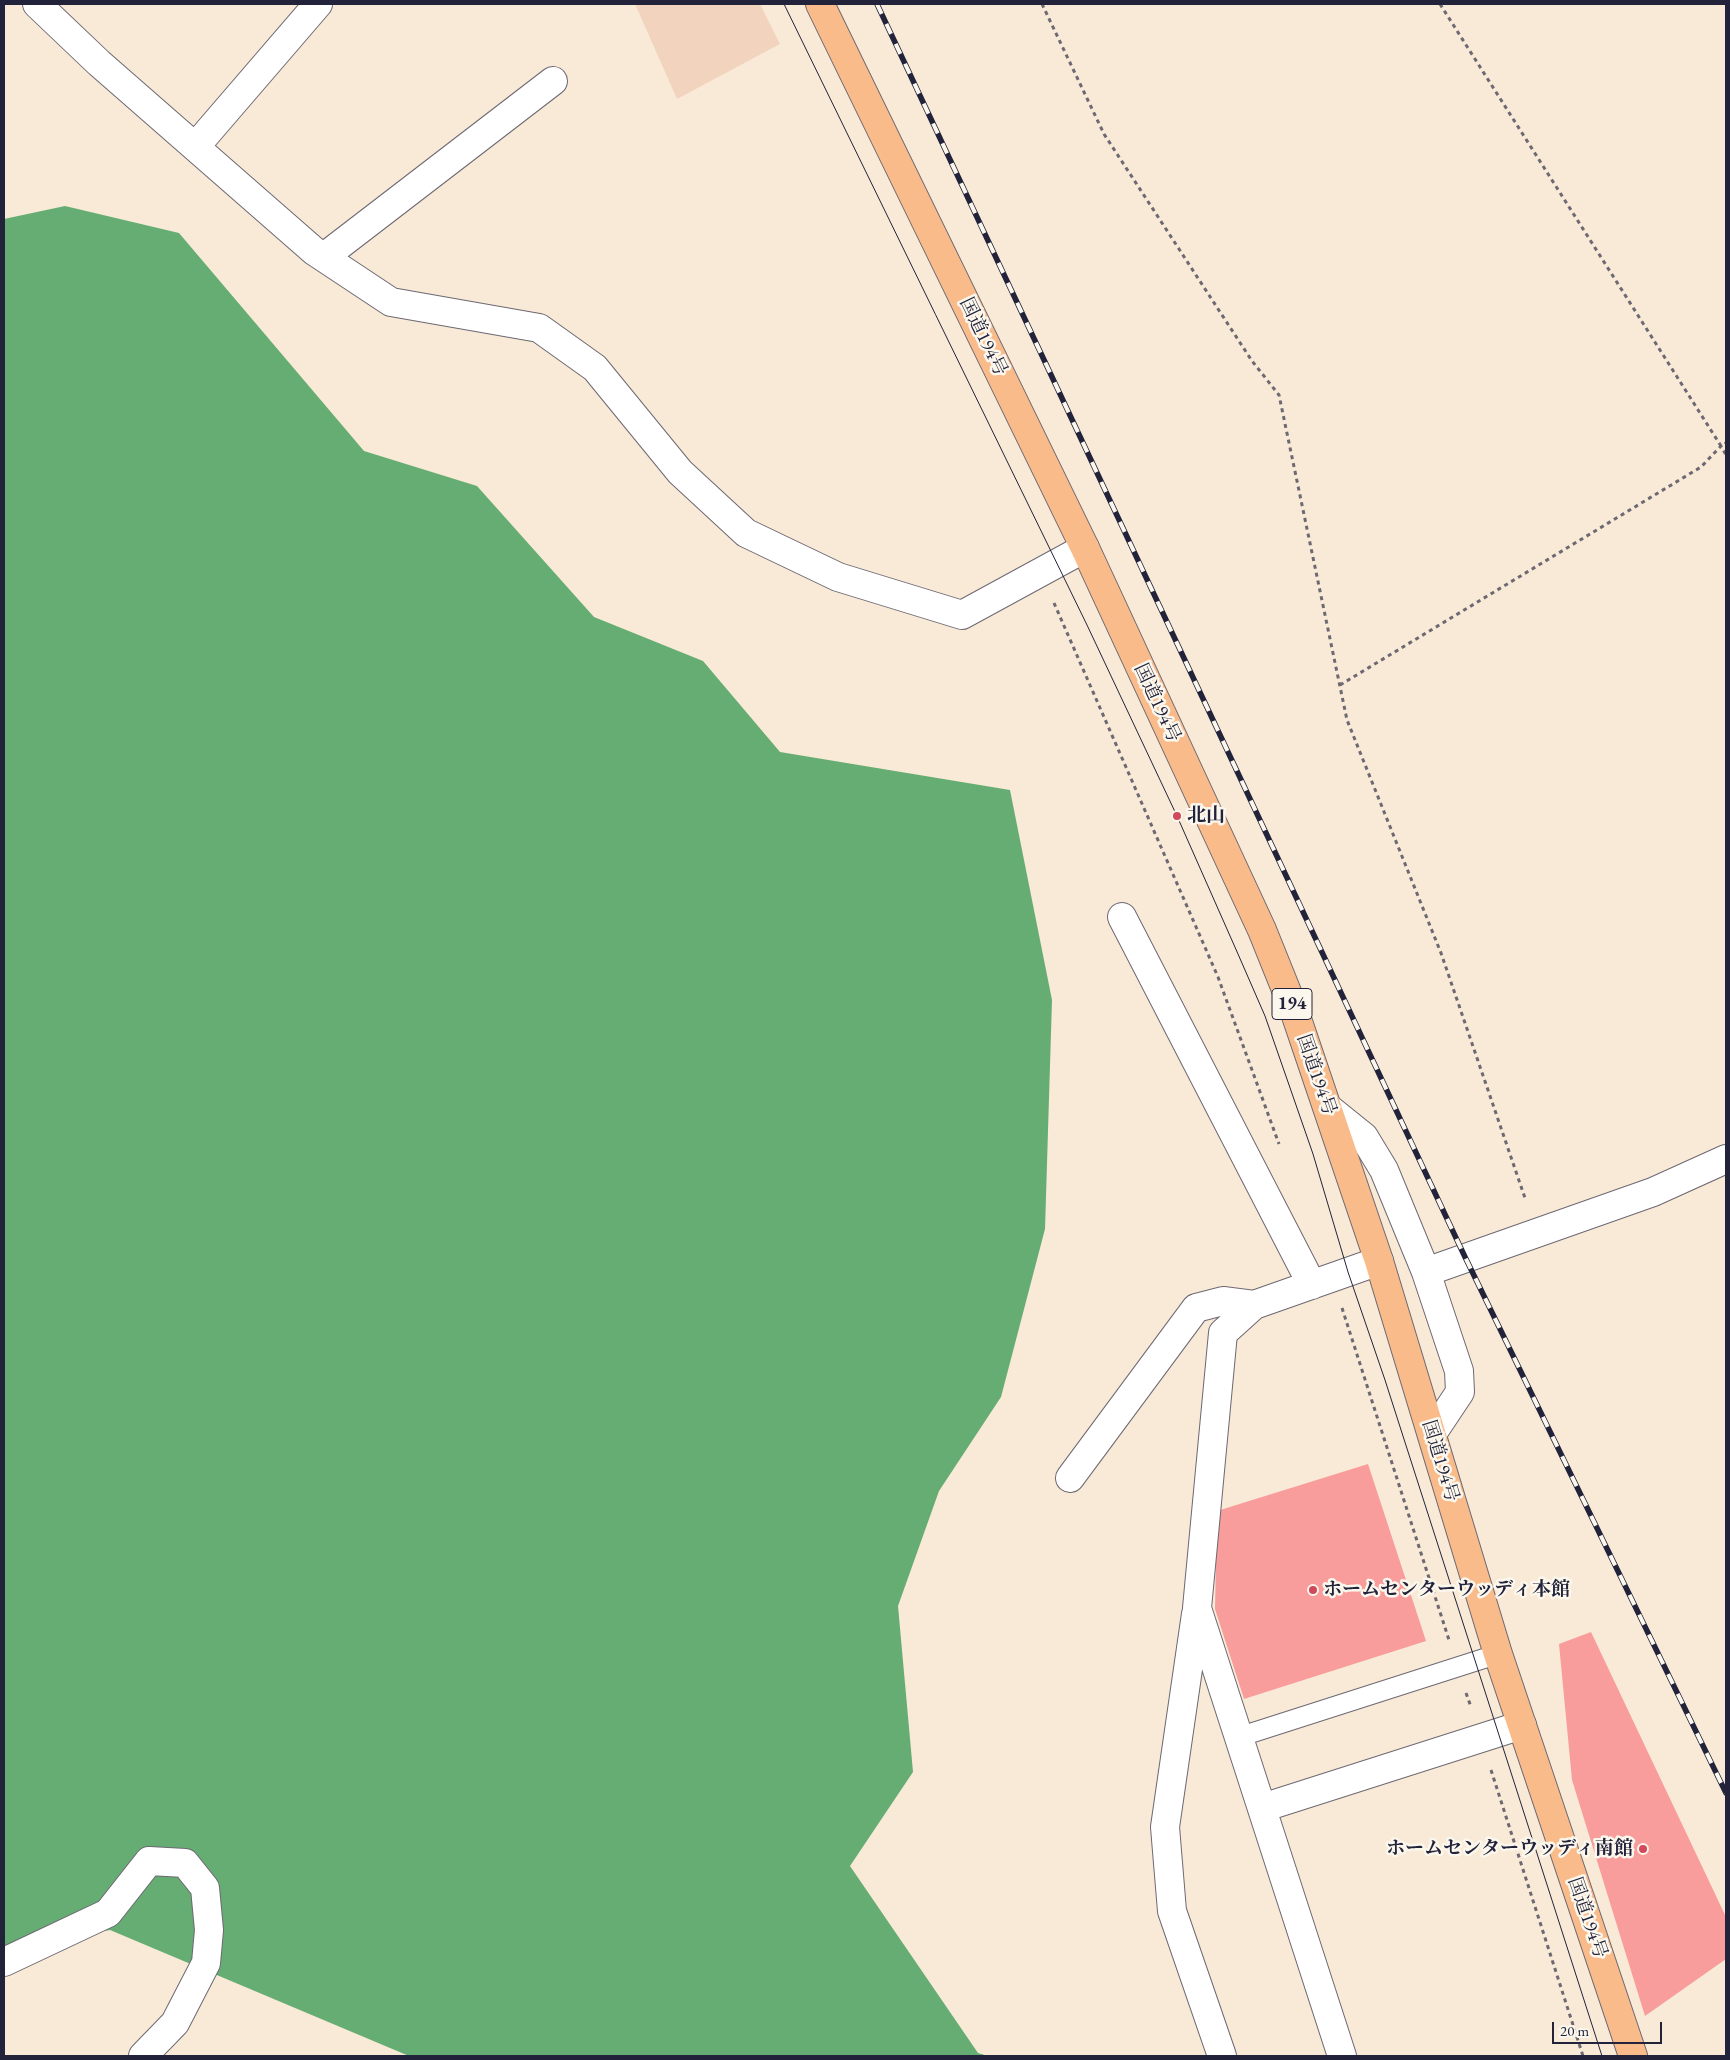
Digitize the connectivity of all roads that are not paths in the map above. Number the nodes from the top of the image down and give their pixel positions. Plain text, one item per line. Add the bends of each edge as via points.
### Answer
1 (37, 4) edge
2 (318, 4) edge
3 (820, 4) edge
4 (552, 81) dead end
5 (195, 147) junction
6 (324, 257) junction
7 (1085, 548) junction
8 (1122, 917) dead end
9 (1328, 1108) junction
10 (1726, 1159) edge
11 (1379, 1261) junction
12 (1426, 1272) junction
13 (1312, 1285) junction
14 (1254, 1305) junction
15 (1432, 1434) junction
16 (1070, 1478) dead end
17 (1197, 1608) junction
18 (1498, 1654) junction
19 (1522, 1725) junction
20 (1239, 1737) junction
21 (1262, 1808) junction
22 (4, 1962) edge
23 (143, 2056) edge
24 (1222, 2056) edge
25 (1342, 2056) edge
26 (1633, 2056) edge

1 - 5 street
2 - 5 street
3 - 7 highway, 国道194号 / 194
4 - 6 street
5 - 6 street
6 - 7 street via 391,302 539,328 595,368 680,472 746,534 838,577 962,615
7 - 9 highway, 国道194号 / 194 via 1262,930
8 - 13 street
9 - 11 highway, 国道194号 / 194
9 - 12 street via 1364,1137 1384,1170
10 - 12 street via 1653,1192
11 - 13 street
11 - 15 highway, 国道194号 / 194
12 - 15 street via 1458,1372 1460,1392
13 - 14 street
14 - 16 street via 1223,1301 1196,1308
14 - 17 street via 1223,1333
15 - 18 highway, 国道194号 / 194
17 - 20 street
17 - 24 street via 1165,1828 1172,1911
18 - 19 highway, 国道194号 / 194
18 - 20 lane
19 - 21 street
19 - 26 highway, 国道194号 / 194
20 - 21 street
21 - 25 street
22 - 23 street via 108,1914 149,1861 185,1863 205,1888 209,1930 206,1963 175,2022

